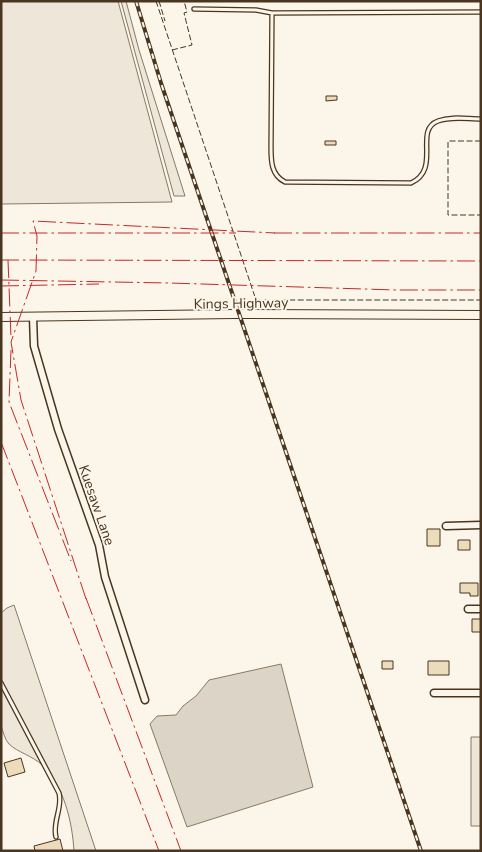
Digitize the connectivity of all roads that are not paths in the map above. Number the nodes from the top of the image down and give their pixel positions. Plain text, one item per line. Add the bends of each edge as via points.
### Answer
1 (194, 9) dead end
2 (481, 12) edge
3 (272, 13) junction
4 (481, 119) edge
5 (481, 315) edge
6 (1, 317) edge
7 (33, 317) junction
8 (481, 525) edge
9 (446, 526) dead end
10 (468, 609) dead end
11 (481, 609) edge
12 (1, 683) edge
13 (434, 693) dead end
14 (481, 693) edge
15 (145, 700) dead end
16 (56, 837) dead end

1 - 3 lane
2 - 3 lane
3 - 4 lane via 271,161 276,175 285,182 411,183 421,177 426,168 427,135 431,126 446,119
5 - 7 street, Kings Highway
6 - 7 street, Kings Highway
7 - 15 street, Kuesaw Lane via 34,346 58,429 99,545 105,577
8 - 9 street
10 - 11 street
12 - 16 lane via 59,793 54,826
13 - 14 street

